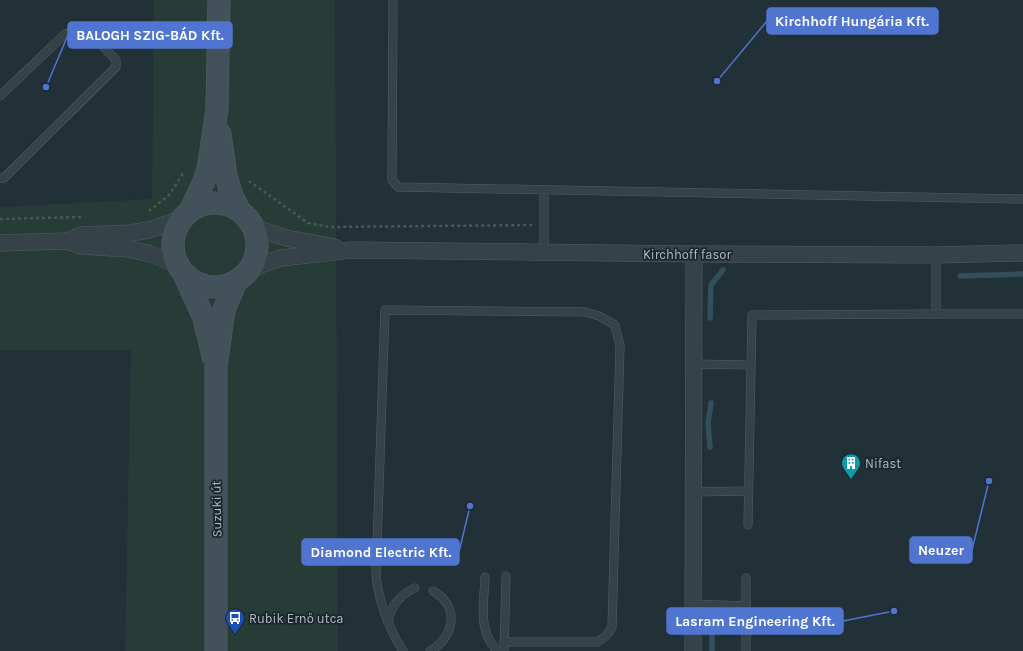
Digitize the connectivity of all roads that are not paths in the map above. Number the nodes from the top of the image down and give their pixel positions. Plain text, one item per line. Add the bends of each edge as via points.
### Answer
1 (219, 0) edge
2 (393, 0) edge
3 (0, 96) edge
4 (216, 172) junction
5 (0, 178) edge
6 (544, 190) junction
7 (1023, 200) edge
8 (239, 210) junction
9 (185, 215) junction
10 (253, 227) junction
11 (67, 241) junction
12 (0, 243) edge
13 (351, 250) junction
14 (544, 253) junction
15 (1023, 253) edge
16 (694, 254) junction
17 (936, 255) junction
18 (181, 270) junction
19 (243, 275) junction
20 (936, 314) junction
21 (1023, 314) edge
22 (693, 364) junction
23 (751, 365) junction
24 (216, 367) junction
25 (749, 491) junction
26 (693, 492) junction
27 (748, 525) dead end
28 (506, 576) dead end
29 (485, 578) dead end
30 (746, 578) dead end
31 (415, 588) dead end
32 (434, 591) dead end
33 (693, 604) junction
34 (746, 606) junction
35 (388, 623) junction
36 (504, 642) junction
37 (216, 651) edge
38 (404, 651) edge
39 (430, 651) edge
40 (498, 651) edge
41 (504, 651) edge
42 (693, 651) edge
43 (746, 651) edge

1 - 4 main road
2 - 6 lane via 392,180 398,187
3 - 5 lane via 65,34 83,31 94,37 116,60 116,67 4,178
4 - 8 main road via 230,191
4 - 9 main road via 202,186
6 - 7 lane
6 - 14 lane
8 - 9 main road via 228,204 215,202 202,204
8 - 10 main road
9 - 11 street via 149,230 81,235
9 - 18 main road via 174,231 172,244 174,256
10 - 13 street, Kirchhoff fasor via 286,238
10 - 19 main road via 257,250 254,261
11 - 12 street
11 - 18 street via 81,246 151,254
13 - 14 street, Kirchhoff fasor
13 - 19 street, Kirchhoff fasor via 281,258
14 - 16 street, Kirchhoff fasor
15 - 17 street, Kirchhoff fasor
16 - 17 street, Kirchhoff fasor
16 - 22 street
17 - 20 lane
18 - 19 main road via 197,283 210,287 224,286
18 - 24 main road via 204,318
19 - 24 main road via 224,310
20 - 21 lane
20 - 23 lane via 752,315
22 - 23 lane
22 - 26 street
23 - 25 lane
24 - 37 main road, Suzuki út
25 - 26 lane
25 - 27 lane
26 - 33 street
28 - 36 lane
29 - 40 lane via 483,622 492,646
30 - 34 lane
31 - 35 lane via 400,596 390,613
32 - 39 lane via 449,604 451,622 444,638
33 - 34 lane
33 - 42 street
34 - 43 lane
35 - 36 lane via 379,597 376,575 385,310 585,312 615,325 620,346 612,627 609,633 597,642
35 - 38 lane
36 - 41 lane

